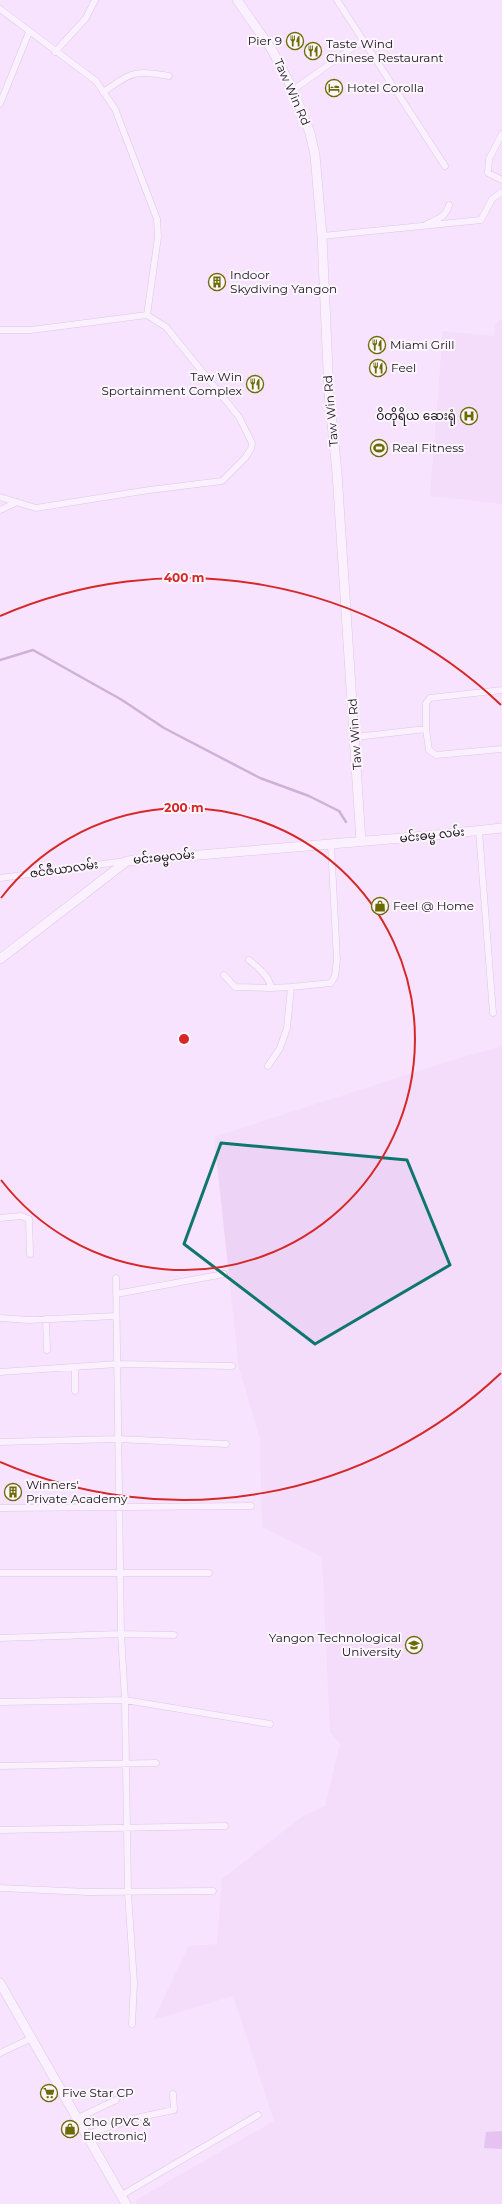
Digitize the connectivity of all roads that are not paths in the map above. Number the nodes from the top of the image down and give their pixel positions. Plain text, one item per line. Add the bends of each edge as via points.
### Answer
1 (95, 0) edge
2 (237, 0) edge
3 (337, 0) edge
4 (0, 9) edge
5 (29, 32) junction
6 (362, 40) junction
7 (55, 52) junction
8 (169, 76) dead end
9 (292, 90) junction
10 (103, 92) junction
11 (0, 104) edge
12 (502, 134) edge
13 (446, 166) dead end
14 (502, 180) edge
15 (502, 192) edge
16 (449, 205) dead end
17 (422, 226) junction
18 (322, 236) junction
19 (147, 315) junction
20 (0, 330) edge
21 (0, 497) edge
22 (17, 502) junction
23 (0, 510) edge
24 (502, 690) edge
25 (426, 729) junction
26 (355, 737) junction
27 (502, 749) edge
28 (502, 828) edge
29 (479, 830) junction
30 (362, 842) junction
31 (332, 844) junction
32 (127, 861) junction
33 (0, 878) edge
34 (0, 959) edge
35 (249, 960) dead end
36 (224, 975) dead end
37 (291, 987) junction
38 (270, 988) junction
39 (493, 1013) dead end
40 (268, 1066) dead end
41 (0, 1218) edge
42 (30, 1254) dead end
43 (224, 1274) dead end
44 (116, 1278) dead end
45 (116, 1294) junction
46 (116, 1316) junction
47 (0, 1318) edge
48 (46, 1319) junction
49 (47, 1350) dead end
50 (117, 1364) junction
51 (232, 1366) dead end
52 (75, 1367) junction
53 (0, 1372) edge
54 (74, 1391) dead end
55 (117, 1439) junction
56 (0, 1442) edge
57 (226, 1444) dead end
58 (119, 1506) junction
59 (251, 1506) dead end
60 (0, 1508) edge
61 (0, 1573) edge
62 (120, 1573) junction
63 (209, 1573) dead end
64 (121, 1634) junction
65 (174, 1635) dead end
66 (0, 1638) edge
67 (125, 1700) junction
68 (0, 1702) edge
69 (270, 1724) dead end
70 (126, 1764) junction
71 (156, 1764) dead end
72 (0, 1766) edge
73 (225, 1826) dead end
74 (127, 1828) junction
75 (0, 1830) edge
76 (0, 1888) edge
77 (213, 1892) dead end
78 (128, 1893) junction
79 (1, 1988) edge
80 (132, 2024) dead end
81 (32, 2038) junction
82 (0, 2053) edge
83 (173, 2094) dead end
84 (116, 2100) dead end
85 (258, 2116) dead end
86 (78, 2118) junction
87 (87, 2134) junction
88 (122, 2195) junction
89 (126, 2204) edge

1 - 7 street via 86,18
2 - 9 main road, Taw Win Rd via 272,50
3 - 6 street
4 - 5 street
5 - 7 street
5 - 11 street
6 - 9 street
6 - 13 street
7 - 10 street via 96,81
8 - 10 street via 131,74
9 - 18 main road, Taw Win Rd via 310,133
10 - 19 street via 115,110 157,219 158,237
12 - 14 street via 488,159 488,173
15 - 17 street via 492,199 481,220
16 - 17 street via 443,217
17 - 18 street
18 - 26 main road, Taw Win Rd via 329,393
19 - 20 street via 31,330
19 - 22 street via 166,327 239,417 252,443 251,449 222,481 36,508
21 - 22 street
22 - 23 street
24 - 25 street via 430,698 426,703
25 - 26 street
25 - 27 street via 429,750 436,755
26 - 30 main road, Taw Win Rd
28 - 29 main road, မင်းဓမ္မ လမ်း
29 - 30 main road, မင်းဓမ္မ လမ်း
29 - 39 street
30 - 31 main road, မင်းဓမ္မလမ်း
31 - 32 main road, မင်းဓမ္မလမ်း
31 - 37 street via 337,960 335,976 330,983
32 - 33 street, ဇင်ဇီယာလမ်း
32 - 34 main road, မင်းဓမ္မလမ်း
35 - 38 street via 260,969
36 - 38 street via 235,986
37 - 38 street
37 - 40 street via 287,1028 280,1048
41 - 42 street via 21,1216 29,1220
43 - 45 street
44 - 45 street
45 - 46 street
46 - 48 street
46 - 50 street
47 - 48 street
48 - 49 street
50 - 51 street
50 - 52 street
50 - 55 street
52 - 53 street
52 - 54 street
55 - 56 street
55 - 57 street
55 - 58 street
58 - 59 street
58 - 60 street
58 - 62 street
61 - 62 street
62 - 63 street
62 - 64 street
64 - 65 street
64 - 66 street
64 - 67 street
67 - 68 street
67 - 69 street
67 - 70 street
70 - 71 street
70 - 72 street
70 - 74 street
73 - 74 street
74 - 75 street
74 - 78 street
76 - 78 street
77 - 78 street
78 - 80 street via 134,1983
79 - 81 main road
81 - 82 street
81 - 86 main road
83 - 87 street via 174,2110 140,2117
84 - 86 street
85 - 88 street
86 - 87 main road
87 - 88 main road
88 - 89 main road

